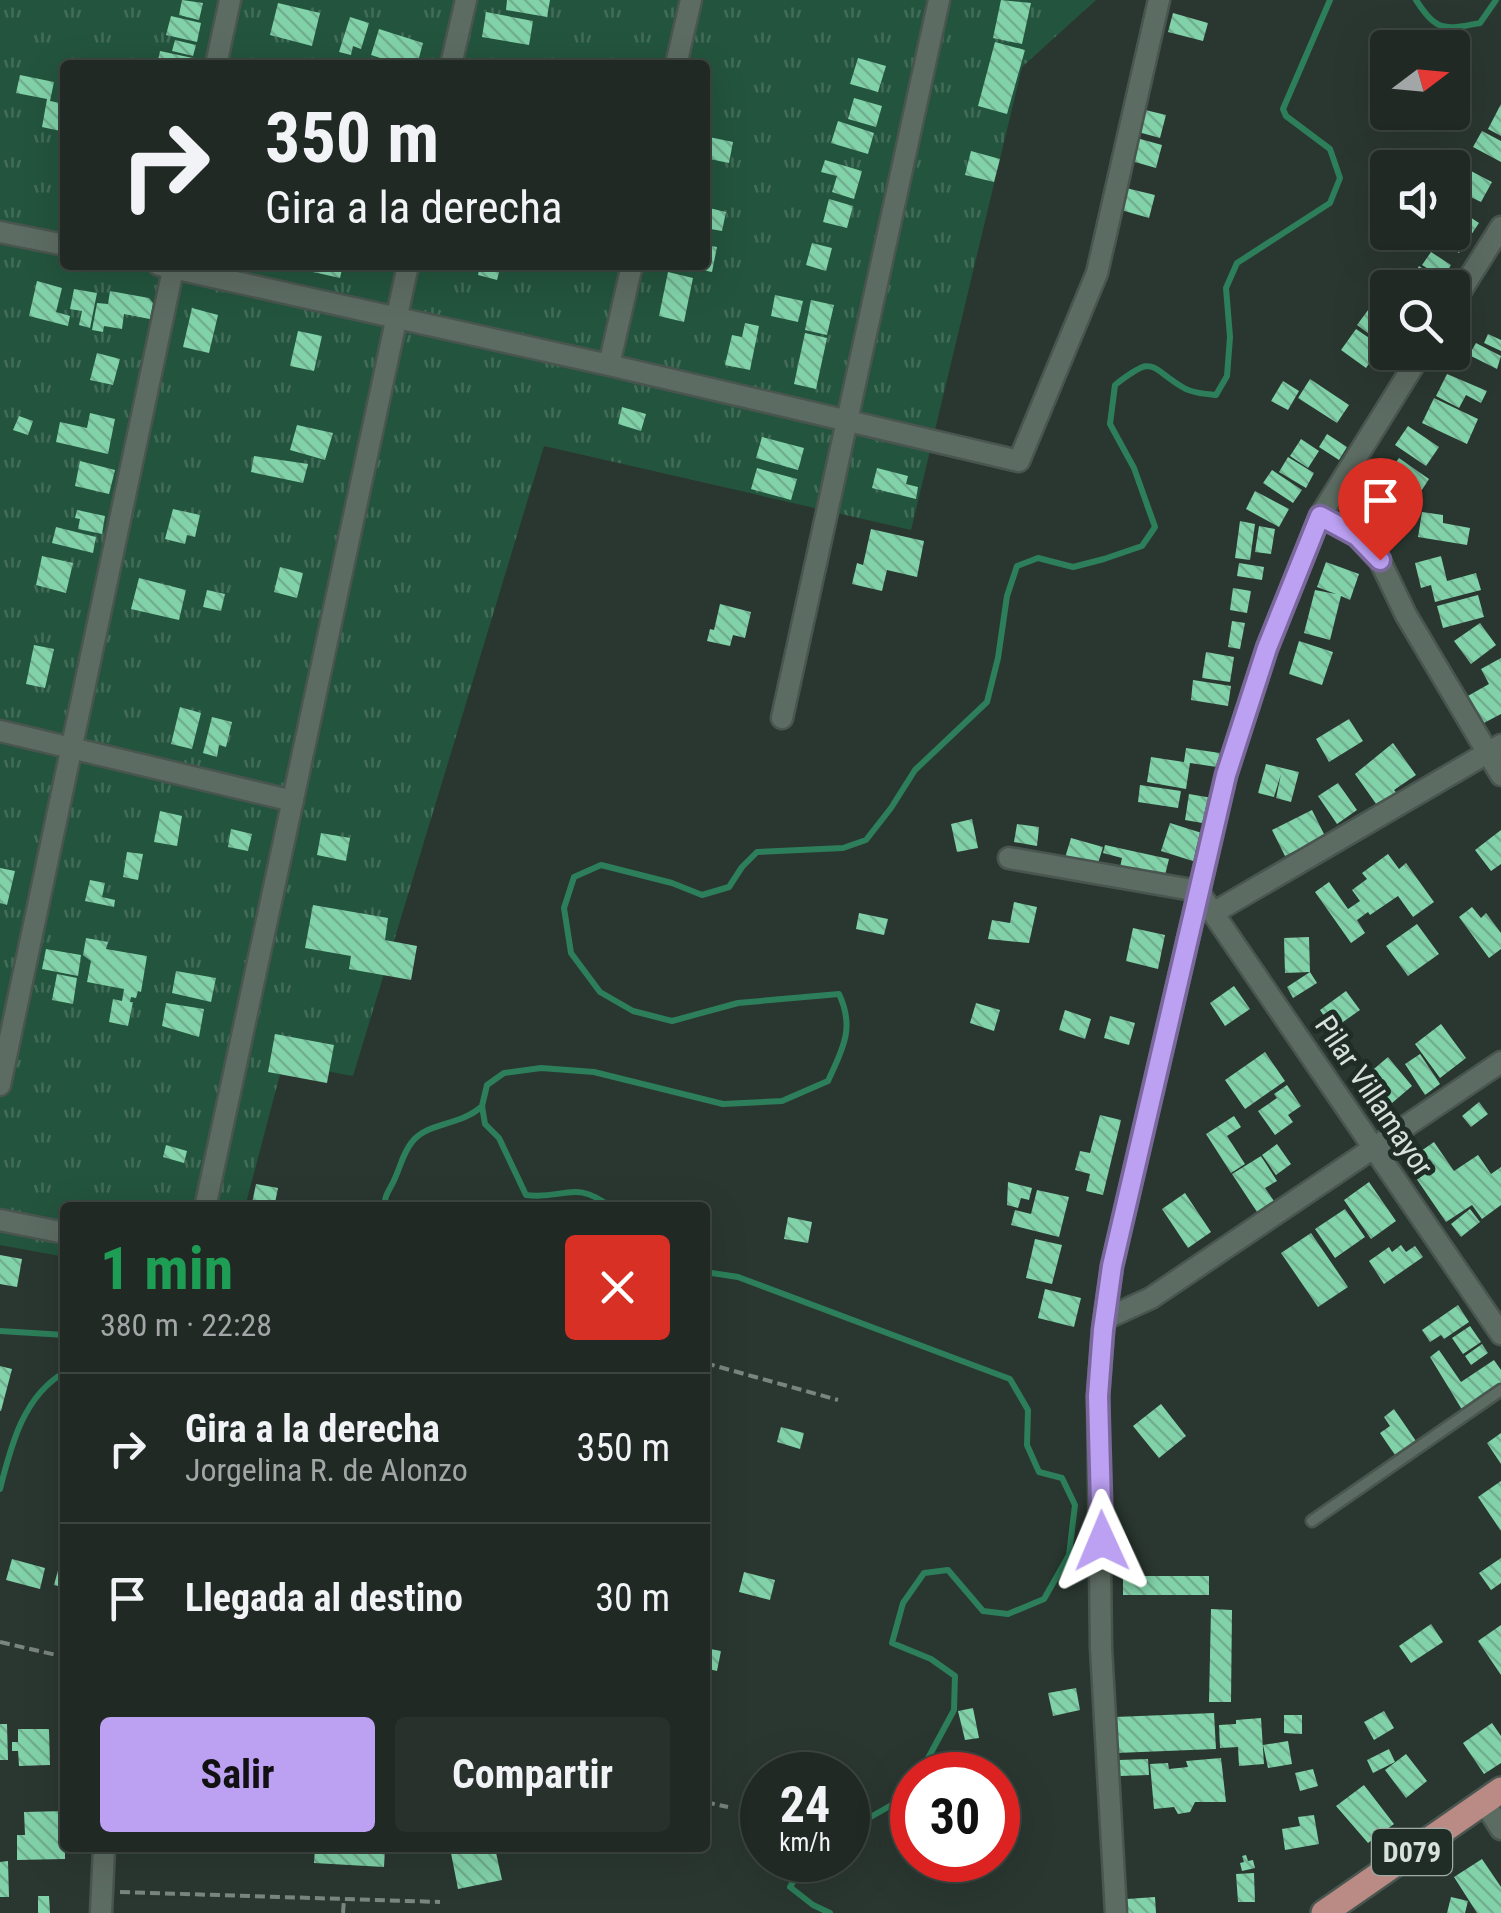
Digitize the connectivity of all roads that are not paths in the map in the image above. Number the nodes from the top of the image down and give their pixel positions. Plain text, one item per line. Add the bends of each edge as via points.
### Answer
1 (230, 0) edge
2 (466, 0) edge
3 (691, 0) edge
4 (939, 0) edge
5 (1159, 0) edge
6 (217, 60) edge
7 (452, 60) edge
8 (677, 60) edge
9 (0, 232) edge
10 (1499, 235) edge
11 (60, 244) edge
12 (168, 270) edge
13 (187, 270) edge
14 (407, 270) edge
15 (631, 270) edge
16 (1470, 278) edge
17 (396, 317) junction
18 (609, 365) junction
19 (1411, 370) edge
20 (847, 421) junction
21 (1320, 516) junction
22 (782, 718) dead end
23 (0, 732) edge
24 (72, 748) junction
25 (1494, 749) edge
26 (1501, 775) edge
27 (293, 800) junction
28 (1009, 858) dead end
29 (1198, 891) junction
30 (1213, 913) junction
31 (1501, 1062) edge
32 (0, 1084) edge
33 (1372, 1149) junction
34 (206, 1202) edge
35 (0, 1220) edge
36 (60, 1231) edge
37 (1104, 1319) junction
38 (1501, 1334) edge
39 (1501, 1390) edge
40 (1312, 1521) dead end
41 (1492, 1796) edge
42 (1501, 1829) edge
43 (104, 1852) edge
44 (102, 1902) edge
45 (1116, 1913) edge
46 (1324, 1913) edge

1 - 6 street
2 - 7 street
3 - 8 street
4 - 20 street
5 - 20 street via 1097,274 1019,461
9 - 11 street
10 - 16 street
12 - 24 street
13 - 17 street
14 - 17 street
15 - 18 street
17 - 18 street
17 - 27 street
18 - 20 street
19 - 21 street
20 - 22 street
21 - 25 street via 1357,536 1380,560 1406,615
21 - 29 street via 1261,666
23 - 24 street
24 - 27 street
24 - 32 street
25 - 26 street
25 - 30 street
27 - 34 street
28 - 29 street
29 - 30 street, Pilar Villamayor
29 - 37 street
30 - 33 street, Pilar Villamayor
31 - 33 street
33 - 37 street via 1150,1298
33 - 38 street, Pilar Villamayor
35 - 36 street
37 - 45 street via 1098,1396 1101,1648
39 - 40 lane
41 - 42 street
41 - 46 main road, D079
43 - 44 street

